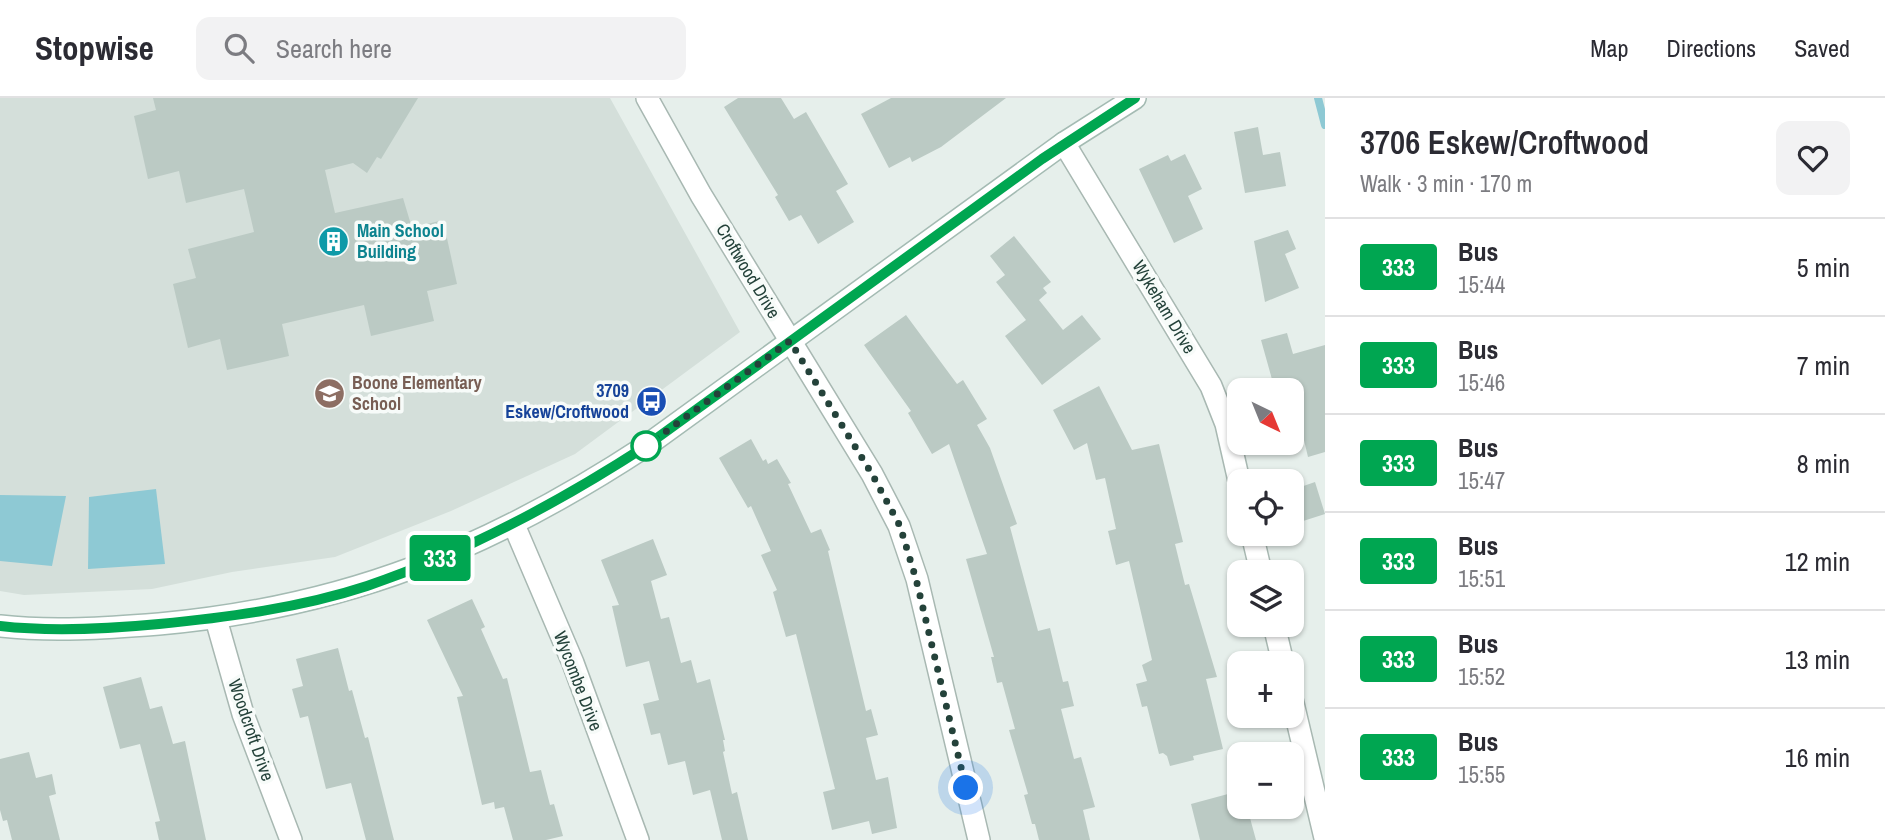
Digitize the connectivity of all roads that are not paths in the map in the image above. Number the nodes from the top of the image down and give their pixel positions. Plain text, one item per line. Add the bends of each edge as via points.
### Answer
1 (647, 98) edge
2 (1135, 98) edge
3 (1064, 143) junction
4 (790, 341) junction
5 (1236, 469) edge
6 (514, 525) junction
7 (216, 619) junction
8 (0, 626) edge
9 (1299, 728) edge
10 (1325, 838) edge
11 (291, 840) edge
12 (638, 840) edge
13 (979, 840) edge

1 - 4 street, Croftwood Drive
2 - 3 street
3 - 4 street
3 - 5 street, Wykeham Drive via 1211,386
4 - 6 street via 646,446
4 - 13 street, Croftwood Drive via 900,526
6 - 7 street via 365,586
6 - 12 street, Wycombe Drive via 573,663
7 - 8 street via 102,629
7 - 11 street, Woodcroft Drive via 243,714
9 - 10 street

